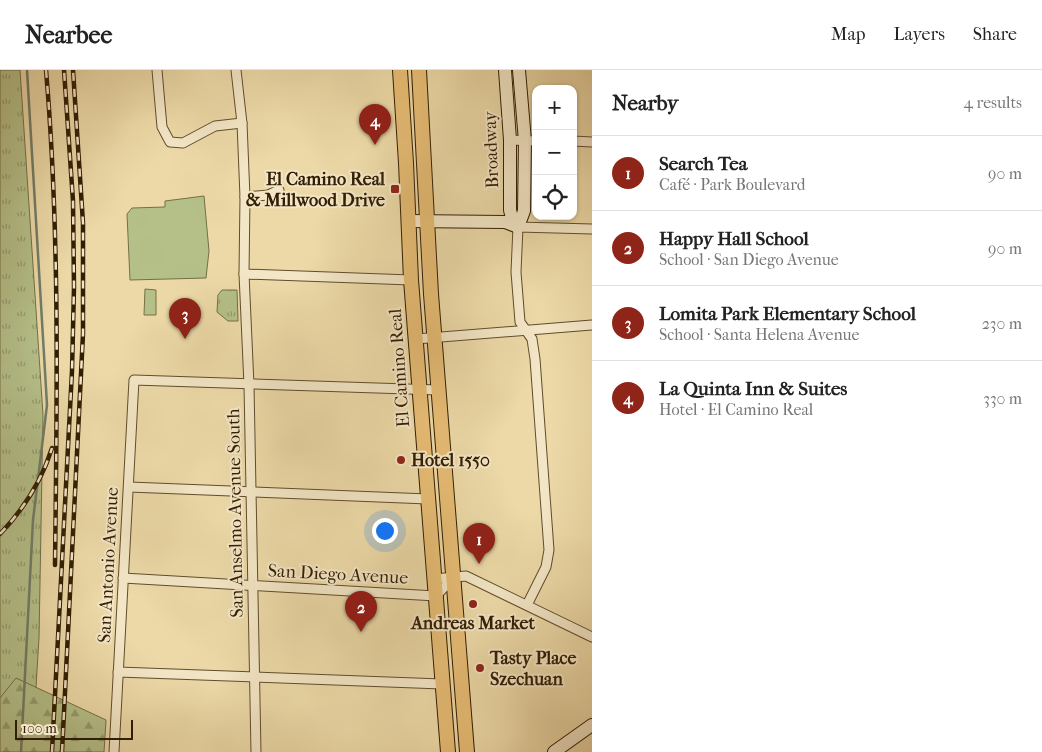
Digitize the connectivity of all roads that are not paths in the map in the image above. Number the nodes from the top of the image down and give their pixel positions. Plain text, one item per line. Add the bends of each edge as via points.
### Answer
1 (158, 70) edge
2 (236, 70) edge
3 (400, 70) edge
4 (419, 70) edge
5 (505, 70) edge
6 (519, 70) edge
7 (242, 123) junction
8 (510, 140) junction
9 (530, 141) edge
10 (577, 142) edge
11 (592, 142) edge
12 (279, 190) dead end
13 (245, 197) junction
14 (408, 220) junction
15 (427, 221) junction
16 (518, 227) junction
17 (592, 229) edge
18 (244, 274) junction
19 (411, 280) junction
20 (592, 325) edge
21 (526, 330) junction
22 (434, 338) junction
23 (416, 339) junction
24 (249, 384) junction
25 (420, 390) junction
26 (438, 390) junction
27 (129, 487) junction
28 (250, 492) junction
29 (428, 499) junction
30 (123, 578) junction
31 (453, 578) junction
32 (434, 579) junction
33 (252, 585) junction
34 (436, 596) junction
35 (527, 605) junction
36 (592, 637) edge
37 (118, 672) junction
38 (254, 677) junction
39 (442, 684) junction
40 (592, 725) edge
41 (114, 752) edge
42 (256, 752) edge
43 (448, 752) edge
44 (467, 752) edge
45 (554, 752) edge

1 - 7 street via 162,127 170,142 183,143 215,126
2 - 7 street, San Anselmo Avenue South
3 - 14 main road, El Camino Real
4 - 15 main road
5 - 8 street, Broadway
6 - 9 street, Broadway
7 - 13 street, San Anselmo Avenue South
8 - 9 street
8 - 16 street, Broadway via 510,210
9 - 16 street, Broadway via 524,211
10 - 11 street
12 - 13 street via 268,195
13 - 18 street, San Anselmo Avenue South
14 - 15 street
14 - 19 main road, El Camino Real
15 - 16 street via 505,222
15 - 22 main road
16 - 17 street
16 - 21 street, Broadway via 516,272 520,322
18 - 19 street
18 - 24 street, San Anselmo Avenue South
19 - 23 main road, El Camino Real
20 - 21 street
21 - 22 street
21 - 35 street, Broadway via 532,339 535,359 549,550 546,567
22 - 23 street
22 - 26 main road
23 - 25 main road, El Camino Real
24 - 25 street
24 - 27 street, San Antonio Avenue via 134,380
24 - 28 street, San Anselmo Avenue South
25 - 26 street
25 - 29 main road, El Camino Real
26 - 31 main road
27 - 28 street
27 - 30 street, San Antonio Avenue
28 - 29 street
28 - 33 street, San Anselmo Avenue South
29 - 32 main road, El Camino Real
30 - 33 street, San Diego Avenue
30 - 37 street, San Antonio Avenue
31 - 32 street
31 - 34 street
31 - 35 street via 466,576
31 - 44 main road
32 - 34 main road, El Camino Real
33 - 34 street, San Diego Avenue
33 - 38 street, San Anselmo Avenue South
34 - 39 main road, El Camino Real
35 - 36 street
37 - 38 street
37 - 41 street, San Antonio Avenue
38 - 39 street
38 - 42 street, San Anselmo Avenue South
39 - 43 main road, El Camino Real
40 - 45 street

